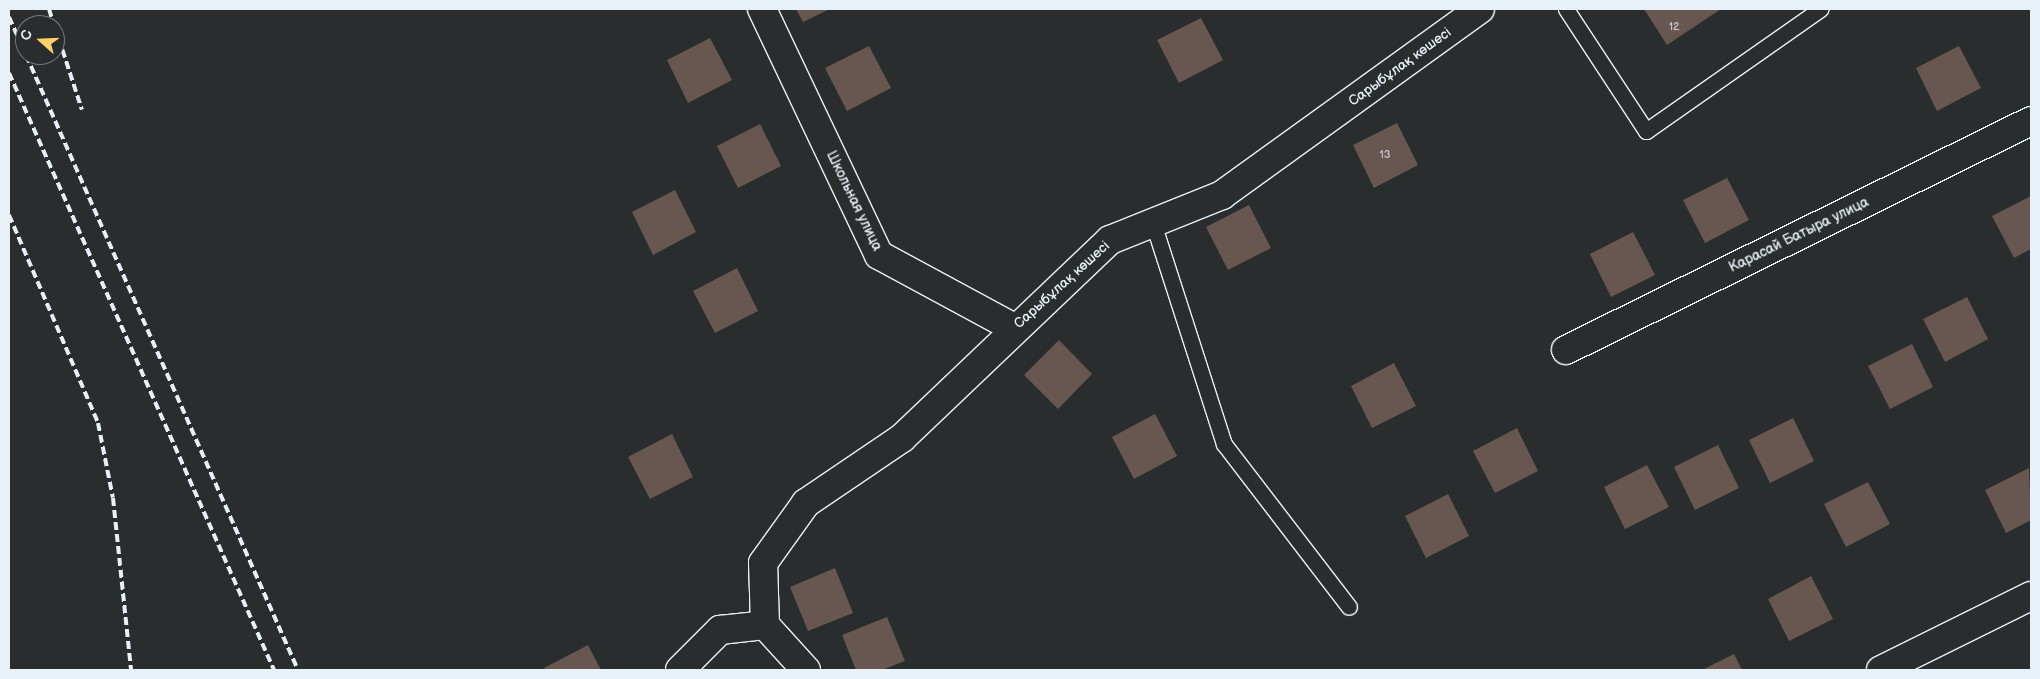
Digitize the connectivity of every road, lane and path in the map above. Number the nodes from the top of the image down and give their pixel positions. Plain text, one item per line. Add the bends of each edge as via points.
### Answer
1 (762, 9) edge
2 (1480, 9) edge
3 (1566, 9) edge
4 (1820, 9) edge
5 (2031, 121) edge
6 (1153, 223) junction
7 (1014, 328) junction
8 (1566, 350) dead end
9 (2031, 596) edge
10 (1349, 607) dead end
11 (765, 625) junction
12 (680, 670) edge
13 (806, 670) edge
14 (1881, 670) edge

1 - 7 street, Школьная улица via 879,256
2 - 6 street, Сарыбұлақ көшесі via 1222,195
3 - 4 lane via 1646,131
5 - 8 street, Карасай Батыра улица
6 - 7 street, Сарыбұлақ көшесі via 1110,240
6 - 10 lane via 1224,444
7 - 11 street, Сарыбұлақ көшесі via 902,438 806,503 763,563
9 - 14 street
11 - 12 street via 720,630
11 - 13 street

